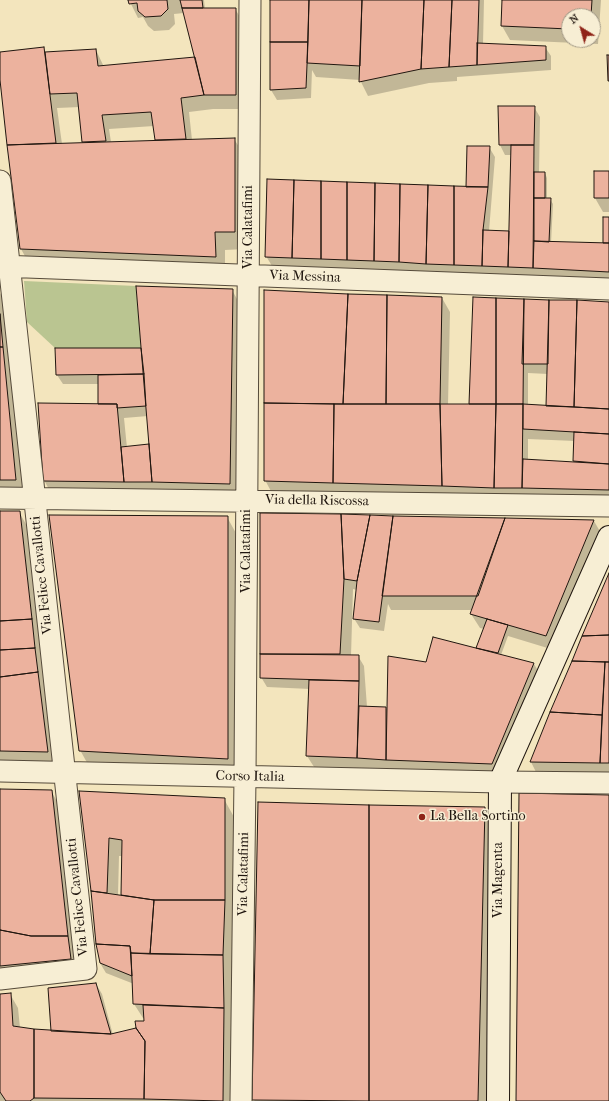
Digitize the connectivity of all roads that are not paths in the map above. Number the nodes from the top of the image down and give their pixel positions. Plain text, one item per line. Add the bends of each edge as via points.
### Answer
1 (250, 0) edge
2 (0, 181) edge
3 (5, 266) edge
4 (248, 275) junction
5 (609, 289) edge
6 (0, 498) edge
7 (34, 498) junction
8 (247, 500) junction
9 (609, 506) edge
10 (609, 537) edge
11 (0, 771) edge
12 (64, 773) junction
13 (245, 777) junction
14 (500, 782) junction
15 (609, 783) edge
16 (0, 978) edge
17 (241, 1101) edge
18 (498, 1101) edge

1 - 4 street, Via Calatafimi
2 - 3 street, Via Felice Cavallotti
3 - 4 street, Via Messina
3 - 7 street, Via Felice Cavallotti
4 - 5 street, Via Messina
4 - 8 street, Via Calatafimi
6 - 7 street, Via della Riscossa
7 - 8 street, Via della Riscossa
7 - 12 street, Via Felice Cavallotti
8 - 9 street, Via della Riscossa
8 - 13 street, Via Calatafimi
10 - 14 street, Via Magenta
11 - 12 street, Corso Italia
12 - 13 street, Corso Italia
12 - 16 street, Via Felice Cavallotti via 86,969
13 - 14 street, Corso Italia
13 - 17 street, Via Calatafimi
14 - 15 street, Corso Italia
14 - 18 street, Via Magenta

